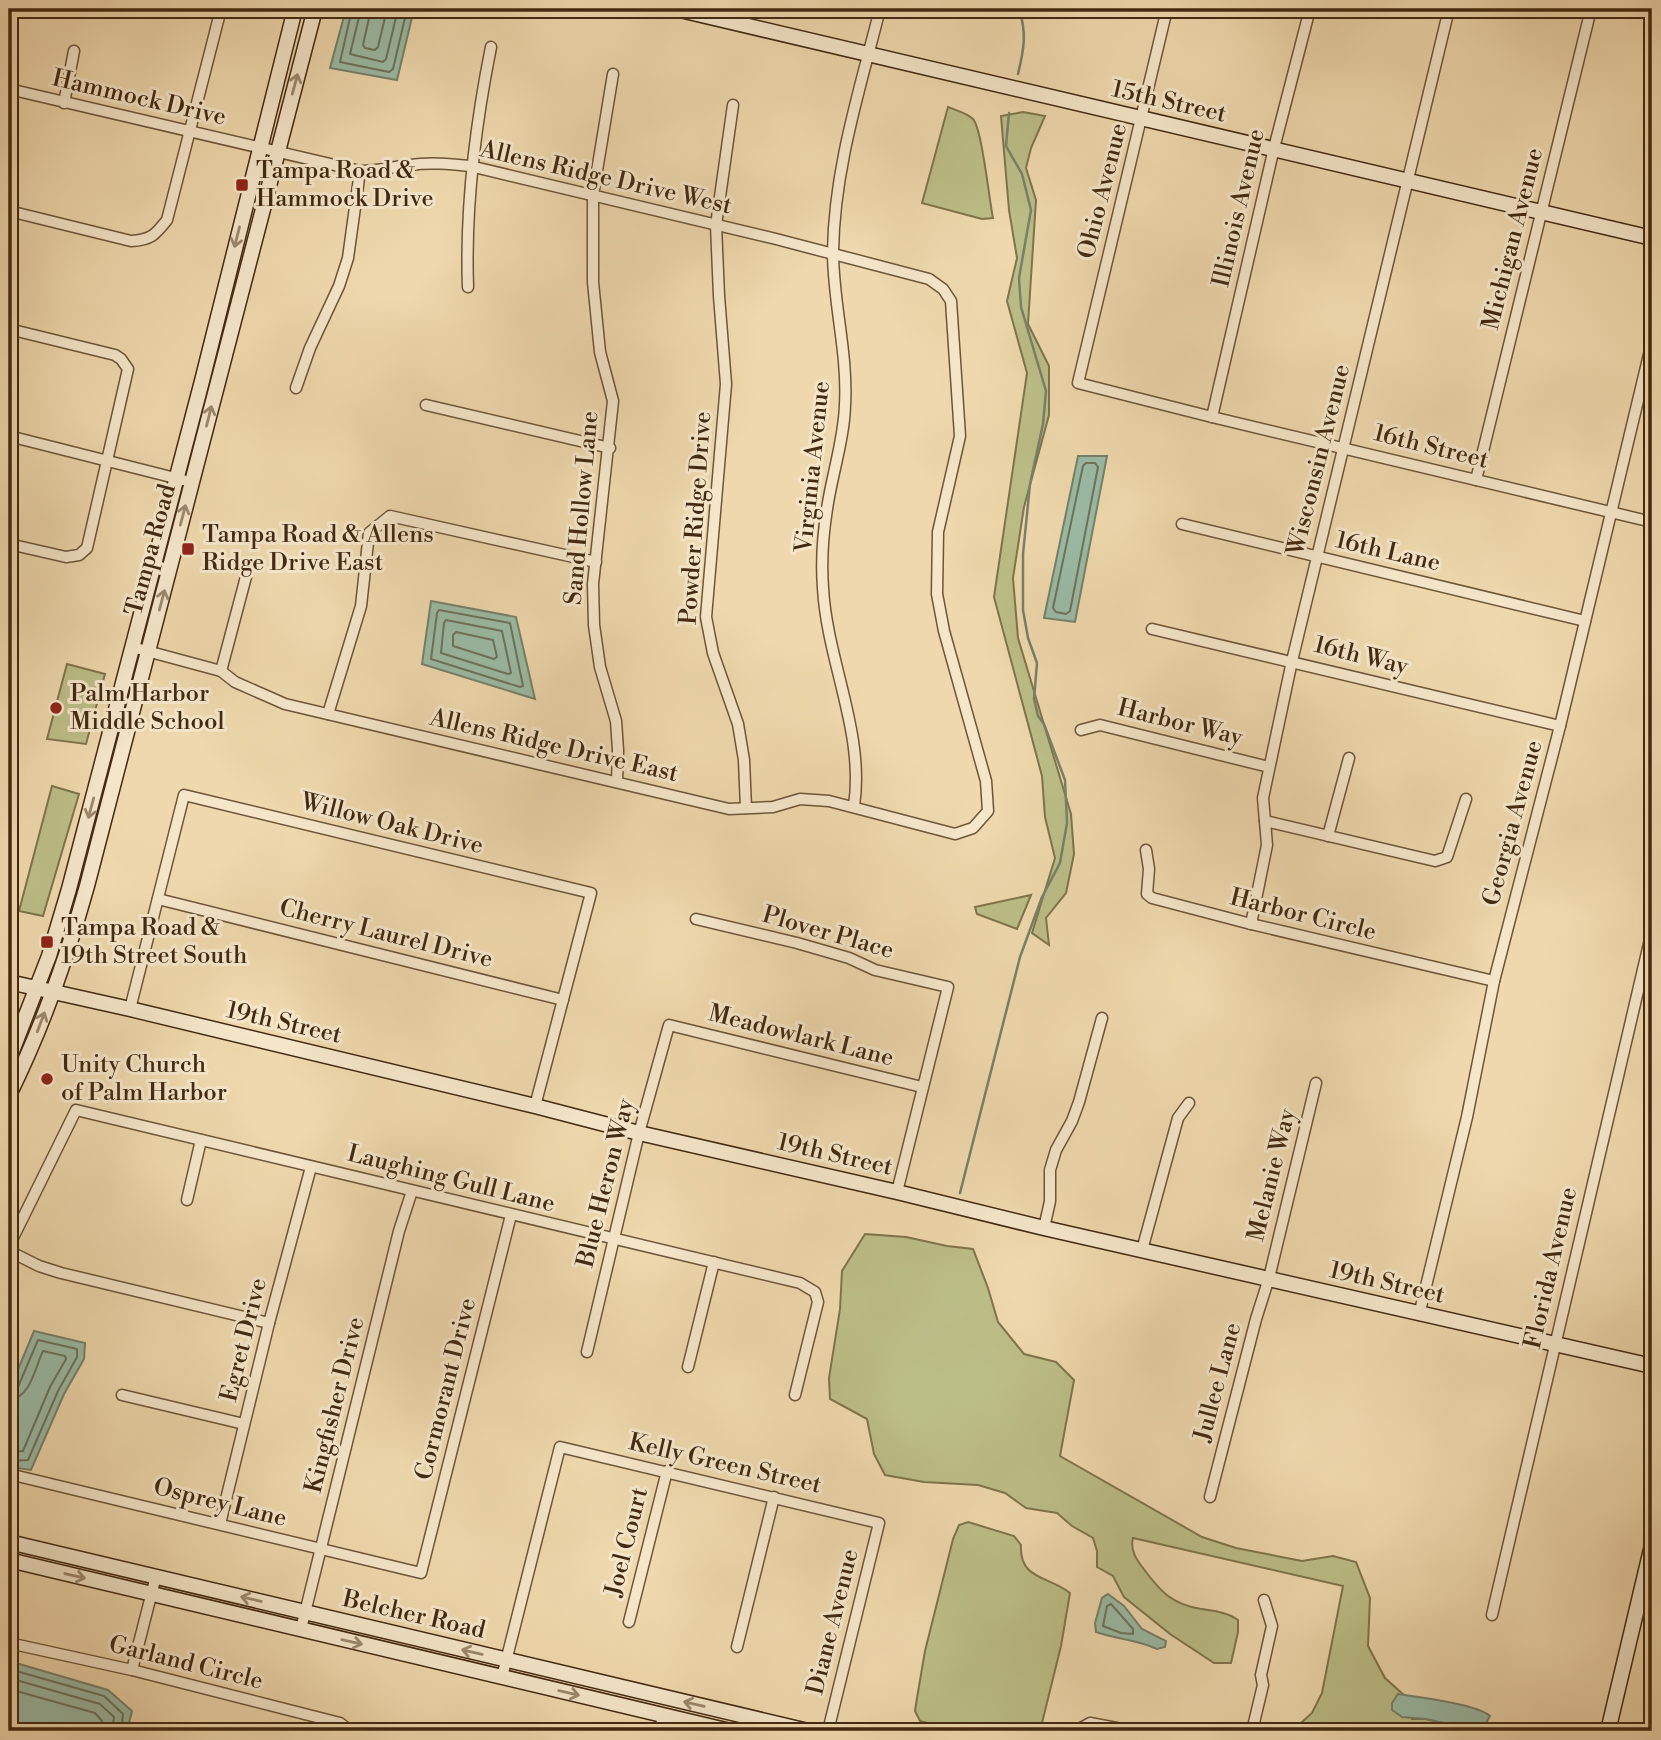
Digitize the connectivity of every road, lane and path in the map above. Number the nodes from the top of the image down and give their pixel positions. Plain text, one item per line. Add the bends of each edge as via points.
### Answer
1 (222, 9) edge
2 (295, 9) edge
3 (315, 9) edge
4 (677, 9) edge
5 (880, 9) edge
6 (1167, 9) edge
7 (1310, 9) edge
8 (1450, 9) edge
9 (1591, 9) edge
10 (491, 47) dead end
11 (74, 51) dead end
12 (868, 55) junction
13 (613, 74) dead end
14 (9, 89) edge
15 (64, 103) junction
16 (733, 105) dead end
17 (1142, 120) junction
18 (191, 131) junction
19 (260, 147) junction
20 (1274, 148) junction
21 (277, 150) junction
22 (470, 166) junction
23 (360, 171) junction
24 (1408, 181) junction
25 (593, 195) junction
26 (9, 211) edge
27 (1541, 211) junction
28 (716, 225) junction
29 (1652, 238) edge
30 (833, 254) junction
31 (468, 287) dead end
32 (9, 330) edge
33 (1652, 342) edge
34 (1078, 383) joint
35 (296, 388) dead end
36 (426, 405) dead end
37 (1212, 417) junction
38 (9, 436) edge
39 (1344, 447) junction
40 (610, 448) junction
41 (108, 460) junction
42 (176, 478) junction
43 (1476, 480) junction
44 (192, 482) junction
45 (1612, 512) junction
46 (1652, 522) edge
47 (1182, 524) dead end
48 (9, 544) edge
49 (1317, 557) junction
50 (596, 562) junction
51 (247, 573) dead end
52 (1585, 621) junction
53 (1152, 629) dead end
54 (132, 647) junction
55 (148, 651) junction
56 (1292, 661) junction
57 (221, 671) junction
58 (328, 714) junction
59 (1560, 726) junction
60 (1081, 730) dead end
61 (1349, 758) dead end
62 (1269, 767) junction
63 (100, 772) junction
64 (116, 776) junction
65 (617, 782) junction
66 (1466, 799) dead end
67 (854, 806) junction
68 (746, 808) junction
69 (1265, 821) junction
70 (974, 828) joint
71 (1328, 836) junction
72 (1146, 850) dead end
73 (158, 899) junction
74 (696, 919) dead end
75 (1251, 924) junction
76 (1652, 931) edge
77 (1494, 981) junction
78 (9, 982) edge
79 (37, 989) junction
80 (52, 993) junction
81 (563, 1000) junction
82 (130, 1009) junction
83 (1101, 1018) dead end
84 (669, 1026) joint
85 (9, 1059) edge
86 (1316, 1083) dead end
87 (922, 1087) junction
88 (9, 1095) edge
89 (1189, 1102) dead end
90 (535, 1106) junction
91 (639, 1133) junction
92 (201, 1140) junction
93 (311, 1167) junction
94 (412, 1191) junction
95 (897, 1192) junction
96 (187, 1200) dead end
97 (511, 1215) junction
98 (1044, 1228) junction
99 (613, 1240) junction
100 (9, 1249) edge
101 (1142, 1250) junction
102 (714, 1262) junction
103 (1269, 1278) junction
104 (1419, 1315) junction
105 (269, 1323) junction
106 (1555, 1344) junction
107 (587, 1352) dead end
108 (1652, 1366) edge
109 (688, 1367) dead end
110 (122, 1395) dead end
111 (795, 1395) dead end
112 (244, 1424) junction
113 (667, 1471) junction
114 (9, 1474) edge
115 (774, 1497) junction
116 (1210, 1497) dead end
117 (879, 1522) joint
118 (220, 1524) junction
119 (9, 1542) edge
120 (1652, 1545) edge
121 (320, 1550) junction
122 (9, 1560) edge
123 (1651, 1561) edge
124 (421, 1573) joint
125 (156, 1576) junction
126 (152, 1594) junction
127 (1264, 1600) dead end
128 (305, 1612) junction
129 (1492, 1615) dead end
130 (629, 1622) dead end
131 (301, 1629) junction
132 (9, 1643) edge
133 (737, 1647) dead end
134 (507, 1660) junction
135 (132, 1670) junction
136 (502, 1677) junction
137 (668, 1716) junction
138 (350, 1731) edge
139 (655, 1731) edge
140 (730, 1731) edge
141 (808, 1731) edge
142 (828, 1731) edge
143 (1076, 1731) edge
144 (1132, 1731) edge
145 (1252, 1731) edge
146 (1608, 1731) edge

1 - 18 street
2 - 19 main road, Tampa Road
21 -> 3 main road, Tampa Road
4 - 12 main road, 15th Street
5 - 12 street, Virginia Avenue
6 - 17 street, Ohio Avenue
7 - 20 street, Illinois Avenue
8 - 24 street, Wisconsin Avenue
9 - 27 street, Michigan Avenue
10 - 22 street
11 - 15 street
12 - 17 main road, 15th Street
12 - 30 street, Virginia Avenue via 835,202
13 - 25 street, Sand Hollow Lane
14 - 15 street, Hammock Drive
15 - 18 street, Hammock Drive
16 - 28 street, Powder Ridge Drive
17 - 20 main road, 15th Street
17 - 34 street, Ohio Avenue
18 - 19 street, Hammock Drive
18 - 26 street via 167,220 155,235 131,241
19 - 21 street, Allens Ridge Drive West
19 -> 42 main road, Tampa Road
20 - 24 main road, 15th Street
20 - 37 street, Illinois Avenue
21 - 23 street, Allens Ridge Drive West
44 -> 21 main road, Tampa Road
22 - 23 street, Allens Ridge Drive West via 411,164
22 - 25 street, Allens Ridge Drive West
22 - 31 street
23 - 35 street via 348,258
24 - 27 main road, 15th Street
24 - 39 street, Wisconsin Avenue
25 - 28 street, Allens Ridge Drive West
25 - 40 street, Sand Hollow Lane via 600,352 613,401
27 - 29 main road, 15th Street
27 - 43 street, Michigan Avenue
28 - 30 street, Allens Ridge Drive West
28 - 68 street, Powder Ridge Drive via 726,384 706,617 713,653 738,724
30 - 67 street, Virginia Avenue via 844,344 845,405 827,509 822,587 855,754
30 - 70 street, Allens Ridge Drive West via 929,279 951,301 960,436 938,532 937,594 986,781 988,811
32 - 41 street via 121,359 128,369
33 - 45 street, Georgia Avenue
34 - 37 street, 16th Street
36 - 40 street
37 - 39 street, 16th Street
38 - 41 street
39 - 43 street, 16th Street
39 - 49 street, Wisconsin Avenue
40 - 50 street, Sand Hollow Lane
41 - 42 street
41 - 48 street via 87,548 79,555 66,557
42 - 44 street
42 - 54 main road, Tampa Road
43 - 45 street, 16th Street
55 -> 44 main road, Tampa Road
45 - 46 street, 16th Street
45 - 52 street, Georgia Avenue
47 - 49 street, 16th Lane
49 - 52 street, 16th Lane
49 - 56 street, Wisconsin Avenue
50 - 58 street via 390,516 369,533 361,606
50 - 65 street, Sand Hollow Lane via 594,625 601,675 616,721
51 - 57 street
52 - 59 street, Georgia Avenue
53 - 56 street, 16th Way
54 - 55 street, Allens Ridge Drive East
54 - 63 main road, Tampa Road
55 - 57 street, Allens Ridge Drive East
55 - 64 main road, Tampa Road
56 - 59 street, 16th Way
56 - 62 street, Wisconsin Avenue
57 - 58 street, Allens Ridge Drive East via 285,704
58 - 65 street, Allens Ridge Drive East
59 - 77 street, Georgia Avenue
60 - 62 street, Harbor Way via 1100,725
61 - 71 street
62 - 69 street, Wisconsin Avenue via 1263,798
63 - 64 main road
63 -> 79 main road, Tampa Road via 61,919
64 - 80 main road, Tampa Road via 77,923
65 - 68 street, Allens Ridge Drive East via 729,809
66 - 71 street via 1447,857 1435,861
67 - 68 street, Allens Ridge Drive East via 800,799
67 - 70 street, Allens Ridge Drive East via 955,834
69 - 71 street
69 - 75 street, Wisconsin Avenue via 1267,845
72 - 75 street, Harbor Circle via 1147,894 1152,898
73 - 81 street, Cherry Laurel Drive
73 - 81 street, Willow Oak Drive via 184,795 591,893
73 - 82 street, Willow Oak Drive
74 - 87 street, Plover Place via 947,987
75 - 77 street, Harbor Circle
76 - 106 street, Florida Avenue
77 - 104 street, Georgia Avenue
78 - 79 main road, 19th Street
79 - 80 main road, 19th Street
79 - 85 main road, Tampa Road
80 - 82 main road, 19th Street
88 -> 80 main road, Tampa Road
81 - 90 street, Willow Oak Drive
82 - 90 main road, 19th Street
83 - 98 street via 1079,1102 1050,1170
84 - 87 street, Meadowlark Lane
84 - 91 street, Blue Heron Way
86 - 103 street, Melanie Way
87 - 95 street
89 - 101 street via 1178,1118
90 - 91 main road, 19th Street
91 - 95 main road, 19th Street
91 - 99 street, Blue Heron Way
92 - 93 street, Laughing Gull Lane
92 - 96 street
92 - 100 street, Laughing Gull Lane via 76,1110
93 - 94 street, Laughing Gull Lane
93 - 105 street, Egret Drive
94 - 97 street, Laughing Gull Lane
94 - 121 street, Kingfisher Drive
95 - 98 main road, 19th Street
97 - 99 street, Laughing Gull Lane
97 - 124 street, Cormorant Drive
98 - 101 main road, 19th Street
99 - 102 street, Laughing Gull Lane
99 - 107 street, Blue Heron Way
100 - 105 street via 61,1273
101 - 103 main road, 19th Street
102 - 109 street
102 - 111 street, Laughing Gull Lane via 800,1283 815,1292 818,1302
103 - 104 main road, 19th Street
103 - 116 street, Jullee Lane
104 - 106 main road, 19th Street
105 - 112 street, Egret Drive
106 - 108 main road, 19th Street
106 - 129 street, Florida Avenue
110 - 112 street
112 - 118 street, Egret Drive
113 - 115 street, Kelly Green Street
113 - 130 street, Joel Court
113 - 134 street, Kelly Green Street via 560,1447
114 - 118 street, Osprey Lane
115 - 117 street, Kelly Green Street
115 - 133 street
117 - 142 street, Diane Avenue
118 - 121 street, Osprey Lane
119 - 125 main road, Belcher Road
120 - 123 main road
121 - 124 street, Osprey Lane
121 - 128 street, Kingfisher Drive
122 -> 126 main road, Belcher Road
123 - 146 main road
125 - 126 street
128 -> 125 main road, Belcher Road
126 - 131 main road, Belcher Road
126 - 135 street
127 - 145 street via 1272,1626
128 - 131 street, Kingfisher Drive
134 -> 128 main road, Belcher Road
131 -> 136 main road, Belcher Road
132 - 135 street, Garland Circle
134 - 136 street
141 -> 134 main road, Belcher Road
135 - 138 street, Garland Circle via 340,1723
136 -> 137 main road, Belcher Road
137 - 139 street
137 - 140 main road, Belcher Road
143 - 144 street via 1090,1723

